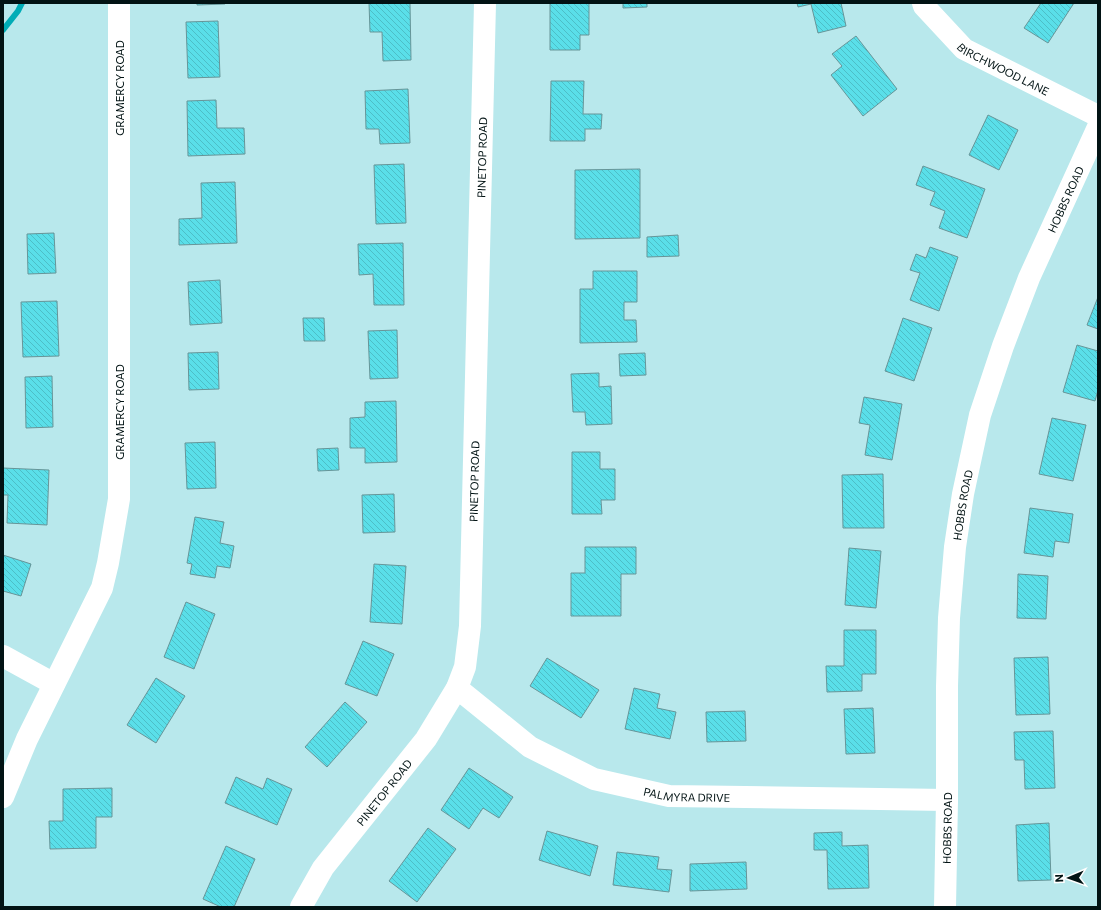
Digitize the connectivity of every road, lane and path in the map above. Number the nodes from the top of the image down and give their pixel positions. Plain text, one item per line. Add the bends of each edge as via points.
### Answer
1 (119, 3) edge
2 (485, 3) edge
3 (923, 3) edge
4 (1098, 116) edge
5 (1098, 127) edge
6 (3, 656) edge
7 (54, 684) junction
8 (456, 688) junction
9 (3, 797) edge
10 (947, 800) junction
11 (302, 907) edge
12 (946, 907) edge

1 - 7 street, GRAMERCY ROAD via 119,499 102,588
2 - 8 street, PINETOP ROAD via 470,626 464,667
3 - 4 street, BIRCHWOOD LANE via 964,50
5 - 10 street, HOBBS ROAD via 1029,278 980,415 954,547 947,686
6 - 7 street
7 - 9 street, GRAMERCY ROAD via 27,738
8 - 10 street, PALMYRA DRIVE via 530,747 594,779 669,796
8 - 11 street, PINETOP ROAD via 426,739 323,868
10 - 12 street, HOBBS ROAD

